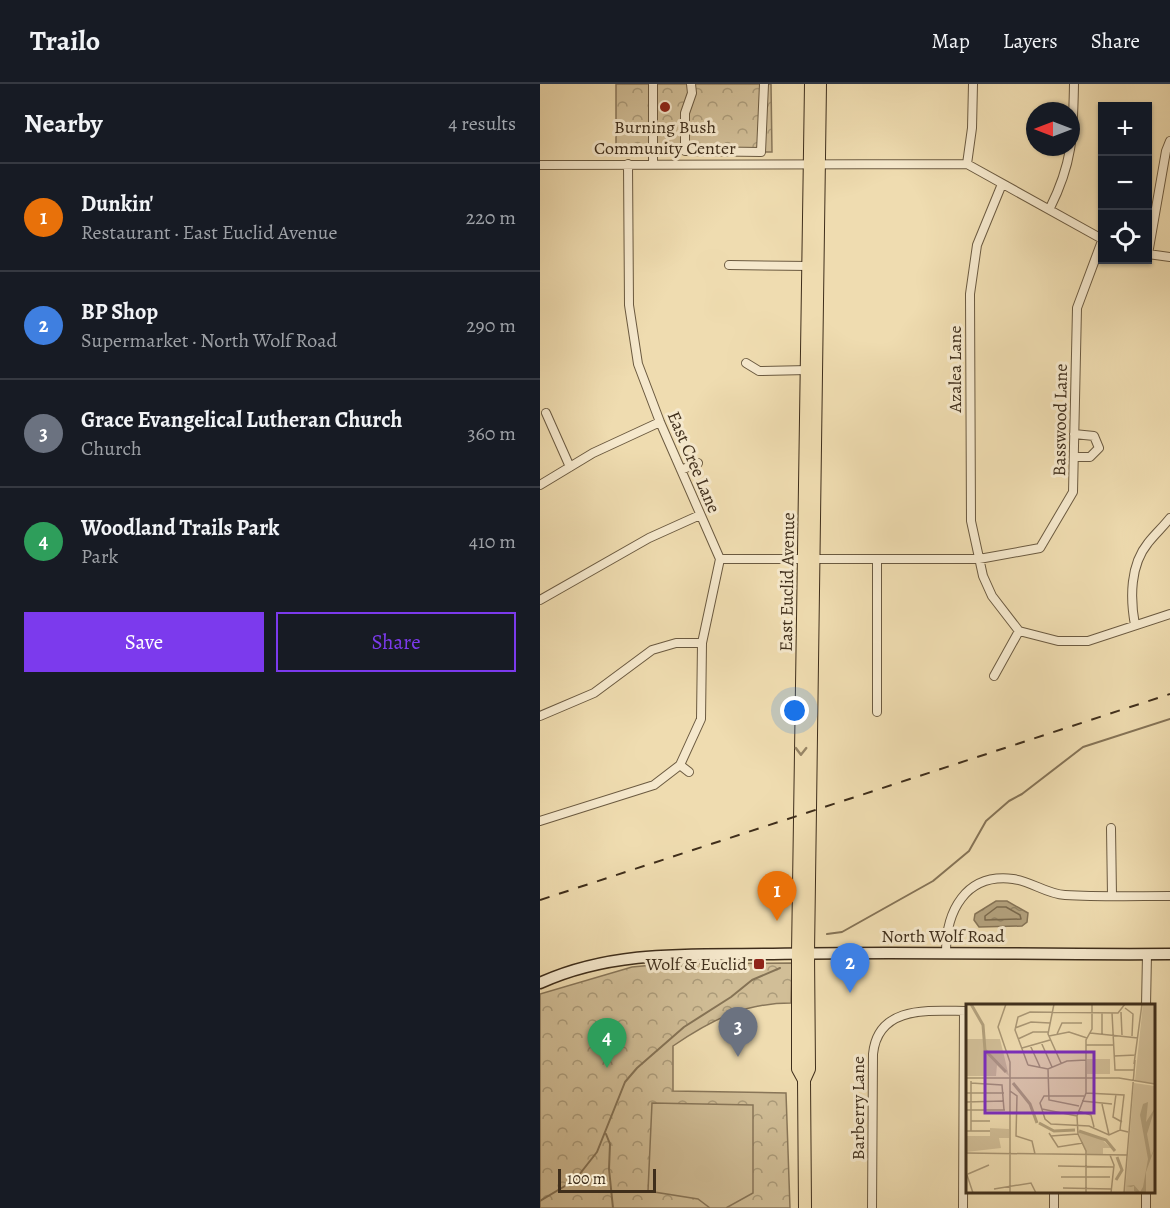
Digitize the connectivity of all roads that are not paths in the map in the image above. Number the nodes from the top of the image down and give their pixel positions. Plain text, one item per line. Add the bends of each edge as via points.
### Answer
1 (653, 84) edge
2 (691, 84) edge
3 (764, 84) edge
4 (811, 84) edge
5 (820, 84) edge
6 (973, 84) edge
7 (1074, 84) edge
8 (1170, 141) edge
9 (628, 164) junction
10 (653, 164) junction
11 (966, 164) junction
12 (540, 165) edge
13 (814, 165) junction
14 (1002, 184) junction
15 (1050, 208) junction
16 (1152, 231) edge
17 (1098, 238) edge
18 (1098, 251) edge
19 (1152, 255) edge
20 (1170, 257) edge
21 (729, 265) dead end
22 (813, 266) junction
23 (746, 363) dead end
24 (812, 370) junction
25 (546, 412) dead end
26 (660, 422) junction
27 (1074, 434) junction
28 (1074, 457) junction
29 (698, 463) dead end
30 (570, 467) junction
31 (681, 470) junction
32 (540, 485) edge
33 (700, 515) junction
34 (1170, 518) edge
35 (810, 558) junction
36 (720, 559) junction
37 (878, 559) junction
38 (979, 559) junction
39 (540, 600) edge
40 (1170, 614) edge
41 (1135, 625) junction
42 (1019, 631) junction
43 (702, 643) junction
44 (994, 676) dead end
45 (878, 712) dead end
46 (540, 716) edge
47 (680, 765) junction
48 (689, 772) dead end
49 (540, 820) edge
50 (1111, 828) dead end
51 (1112, 896) junction
52 (1170, 896) edge
53 (946, 952) junction
54 (803, 953) junction
55 (1147, 954) junction
56 (1170, 954) edge
57 (540, 983) edge
58 (1146, 1004) edge
59 (966, 1011) edge
60 (805, 1208) edge
61 (872, 1208) edge
62 (963, 1208) edge

1 - 10 street
2 - 3 street via 685,113 685,151 761,152
4 - 13 main road, East Euclid Avenue
5 - 13 main road, East Euclid Avenue
6 - 11 street
7 - 15 street via 1073,139 1065,179
8 - 16 street
9 - 10 street
9 - 12 street
9 - 26 street, East Cree Lane via 629,305 638,364
10 - 13 street
11 - 13 street
11 - 14 street
13 - 22 main road, East Euclid Avenue
14 - 15 street
14 - 38 street, Azalea Lane via 977,245 970,294 971,521
15 - 17 street
18 - 27 street, Basswood Lane via 1077,308
19 - 20 street
21 - 22 street
22 - 24 main road, East Euclid Avenue
23 - 24 street via 759,370
24 - 35 main road, East Euclid Avenue
25 - 30 street
26 - 30 street
26 - 31 street, East Cree Lane
27 - 28 street, Basswood Lane
27 - 28 street via 1094,436 1099,448 1090,457
28 - 38 street, Basswood Lane via 1073,492 1040,548
29 - 31 street
30 - 32 street
31 - 33 street, East Cree Lane
33 - 36 street, East Cree Lane
33 - 39 street via 649,538
34 - 41 street via 1139,558 1131,602
35 - 36 street, Basswood Lane
35 - 37 street, Basswood Lane
35 - 54 main road, East Euclid Avenue
36 - 43 street
37 - 38 street, Basswood Lane
37 - 45 street
38 - 42 street, Azalea Lane via 992,596
40 - 41 street
41 - 42 street via 1073,643
42 - 44 street
43 - 46 street via 652,650 594,693
43 - 47 street via 701,719
47 - 48 street
47 - 49 street via 654,785
50 - 51 street
51 - 52 street
51 - 53 street via 1057,894 1012,879 985,882 965,894 951,913
53 - 54 main road, North Wolf Road
53 - 55 main road, North Wolf Road
54 - 57 main road, North Wolf Road via 649,955 586,967
54 - 60 main road, East Euclid Avenue via 809,1069 804,1080
55 - 56 main road, North Wolf Road
55 - 58 street
59 - 61 street, Barberry Lane via 906,1013 891,1020 878,1035 873,1054
59 - 62 street

